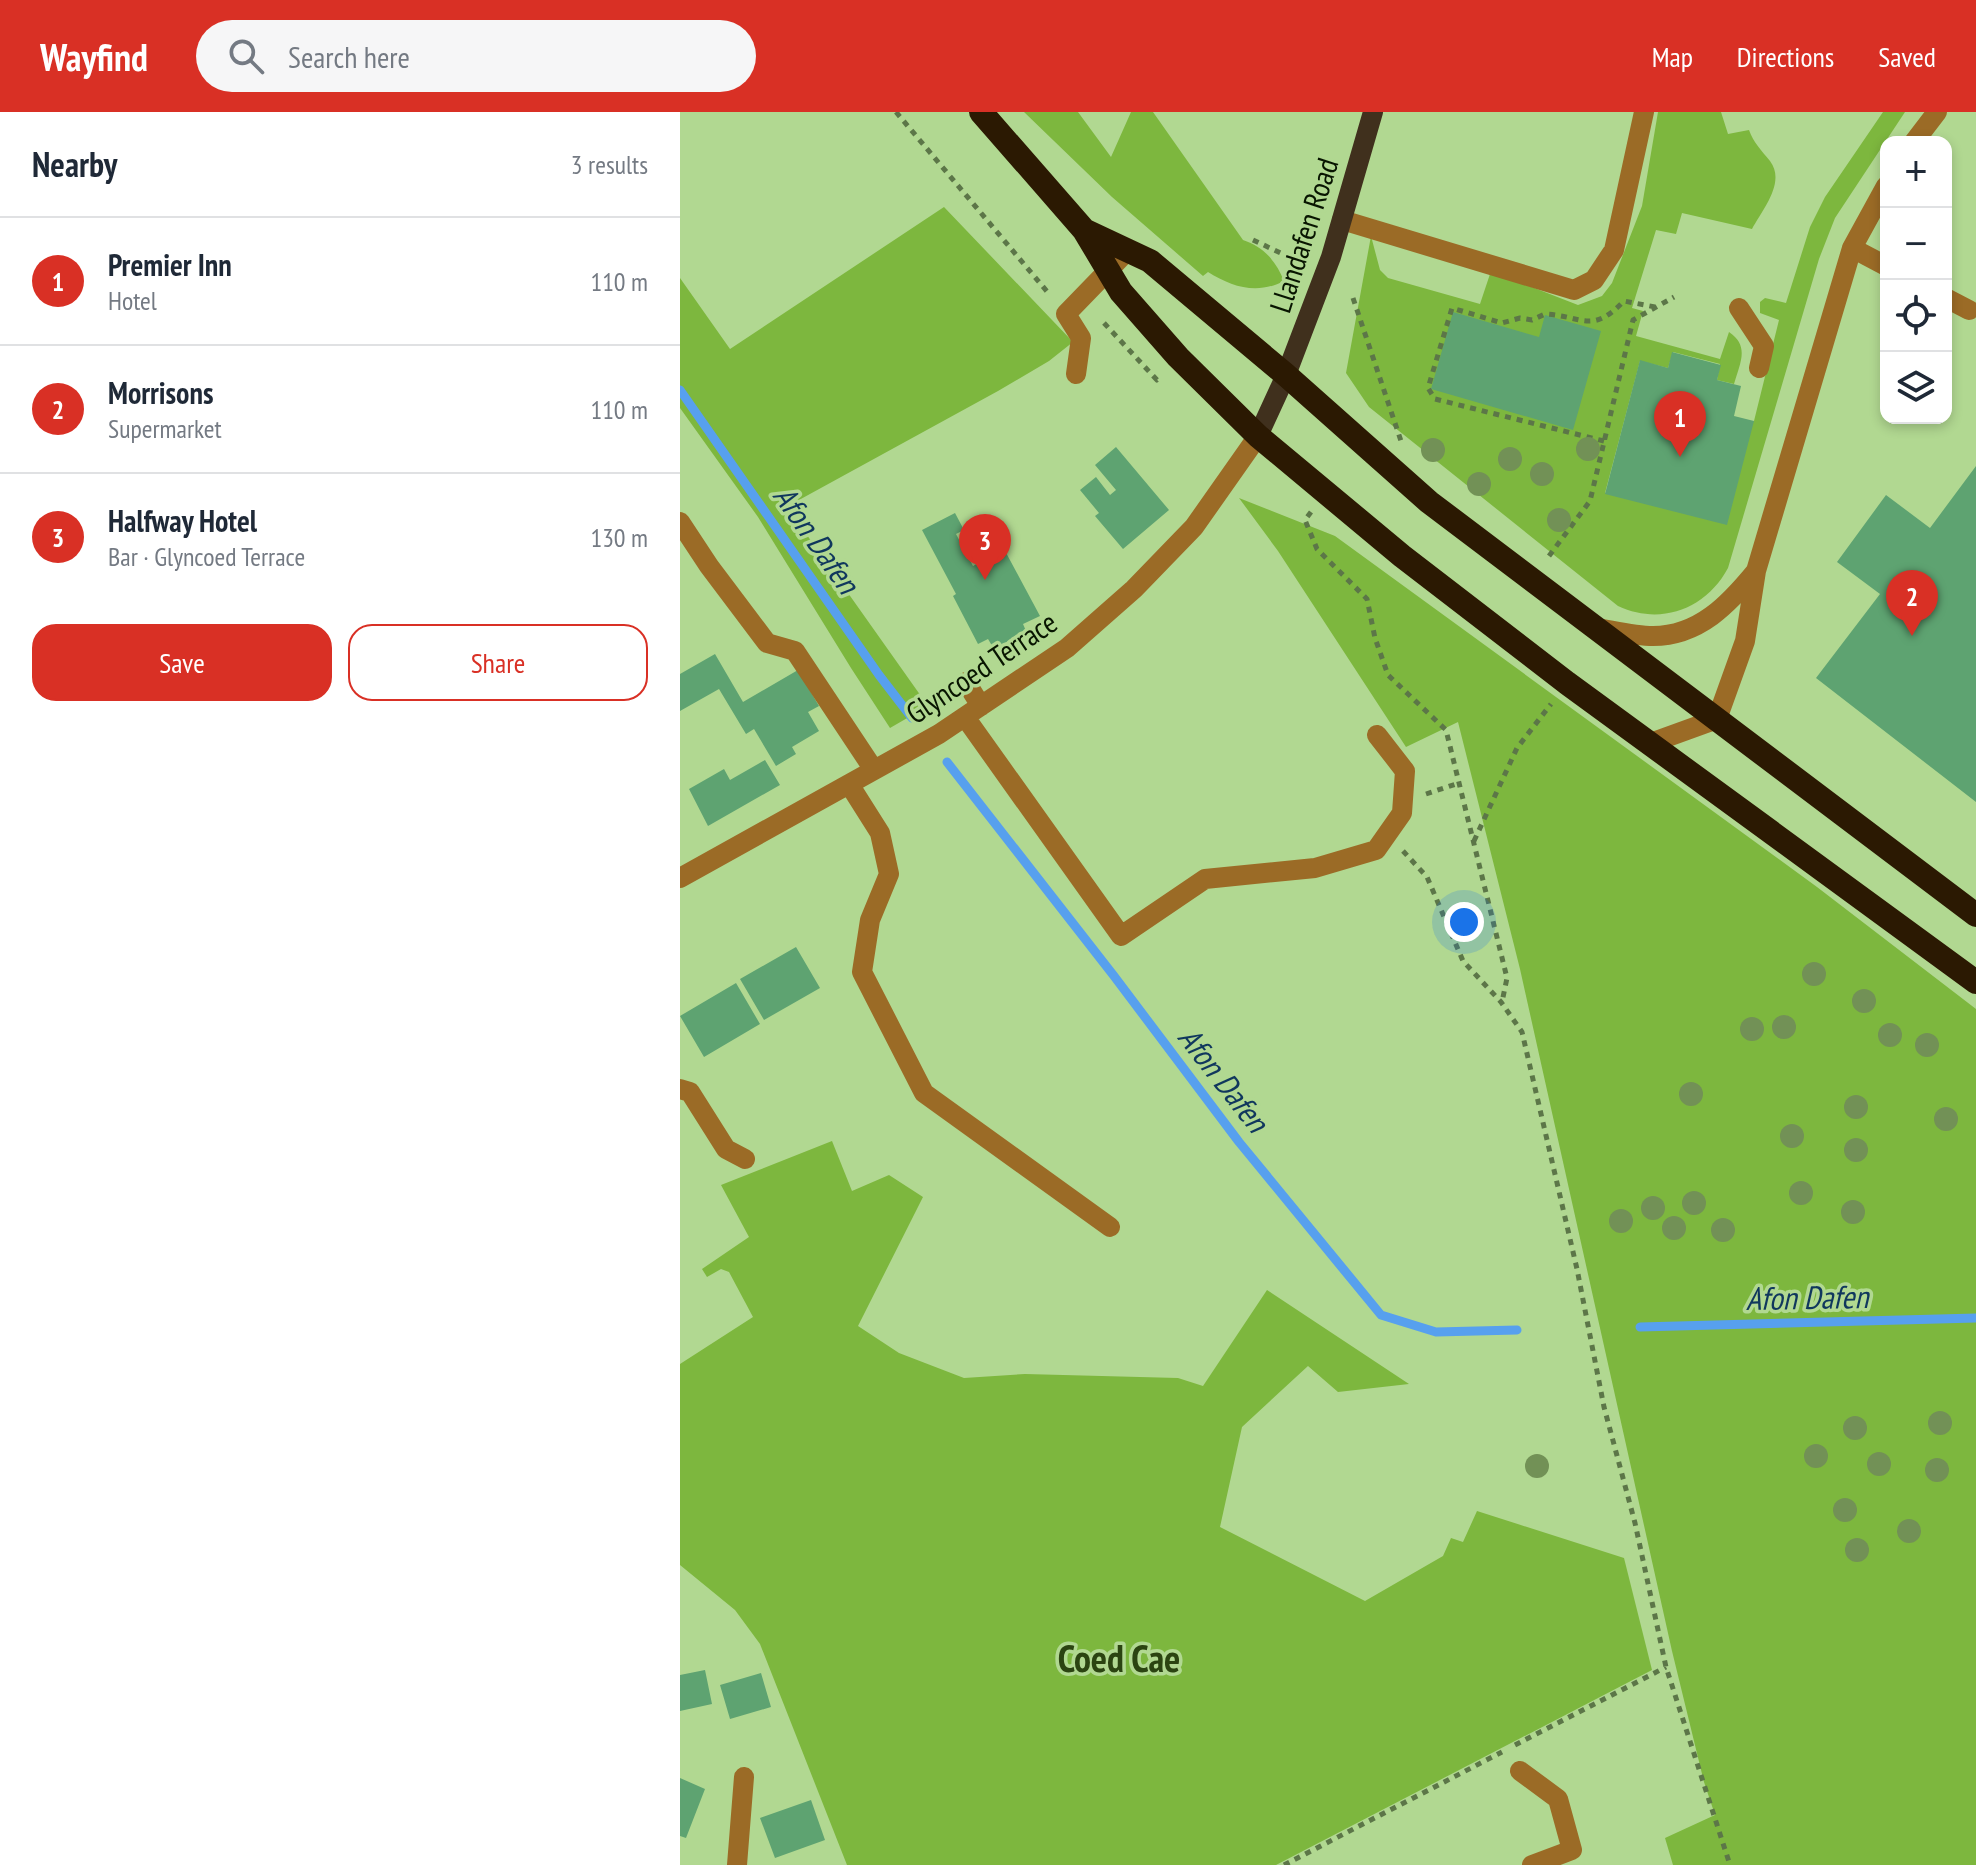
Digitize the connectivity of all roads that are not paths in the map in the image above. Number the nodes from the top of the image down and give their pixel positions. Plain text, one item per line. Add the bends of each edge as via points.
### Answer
1 (981, 112) edge
2 (1373, 112) edge
3 (1644, 112) edge
4 (1937, 112) edge
5 (1919, 136) edge
6 (1880, 197) edge
7 (1342, 220) junction
8 (1084, 230) junction
9 (1852, 248) junction
10 (1128, 250) junction
11 (1880, 263) edge
12 (1108, 270) junction
13 (1952, 301) edge
14 (1739, 308) dead end
15 (1969, 310) dead end
16 (1759, 368) dead end
17 (1076, 374) dead end
18 (1286, 375) junction
19 (1258, 436) junction
20 (680, 522) edge
21 (1756, 571) junction
22 (1596, 628) junction
23 (966, 682) dead end
24 (973, 711) junction
25 (1717, 719) junction
26 (1377, 735) dead end
27 (1648, 744) junction
28 (874, 770) junction
29 (849, 784) junction
30 (680, 878) edge
31 (1976, 915) edge
32 (1976, 982) edge
33 (680, 1089) edge
34 (745, 1159) dead end
35 (1110, 1227) dead end
36 (1520, 1771) dead end
37 (744, 1777) dead end
38 (737, 1865) edge
39 (1532, 1865) edge

1 - 8 highway
2 - 7 main road, Llandafen Road
3 - 7 street via 1614,250 1594,280 1574,290
4 - 5 street
6 - 9 street
7 - 18 main road, Llandafen Road
8 - 10 highway
8 - 12 highway
9 - 11 street
9 - 21 street
10 - 12 street
10 - 18 highway via 1150,261
12 - 17 street via 1066,314 1081,338
12 - 19 highway via 1178,357
13 - 15 street
14 - 16 street via 1764,346
18 - 19 main road, Llandafen Road
18 - 22 highway via 1429,502
19 - 24 street, Glyncoed Terrace via 1194,527 1134,589 1067,648
19 - 27 highway via 1402,556
20 - 28 street via 767,643 795,651
21 - 22 street via 1730,603 1694,629 1653,636
21 - 25 street via 1745,641
22 - 25 highway
23 - 24 street
24 - 26 street via 1121,936 1205,879 1315,868 1376,850 1402,813 1405,771
24 - 28 street, Glyncoed Terrace
25 - 27 street
25 - 31 highway
27 - 32 highway
28 - 29 street, Glyncoed Terrace
29 - 30 street, Glyncoed Terrace
29 - 35 street via 880,833 889,874 870,920 862,972 924,1093
33 - 34 street via 690,1092 726,1149
36 - 39 street via 1558,1799 1572,1850
37 - 38 street

